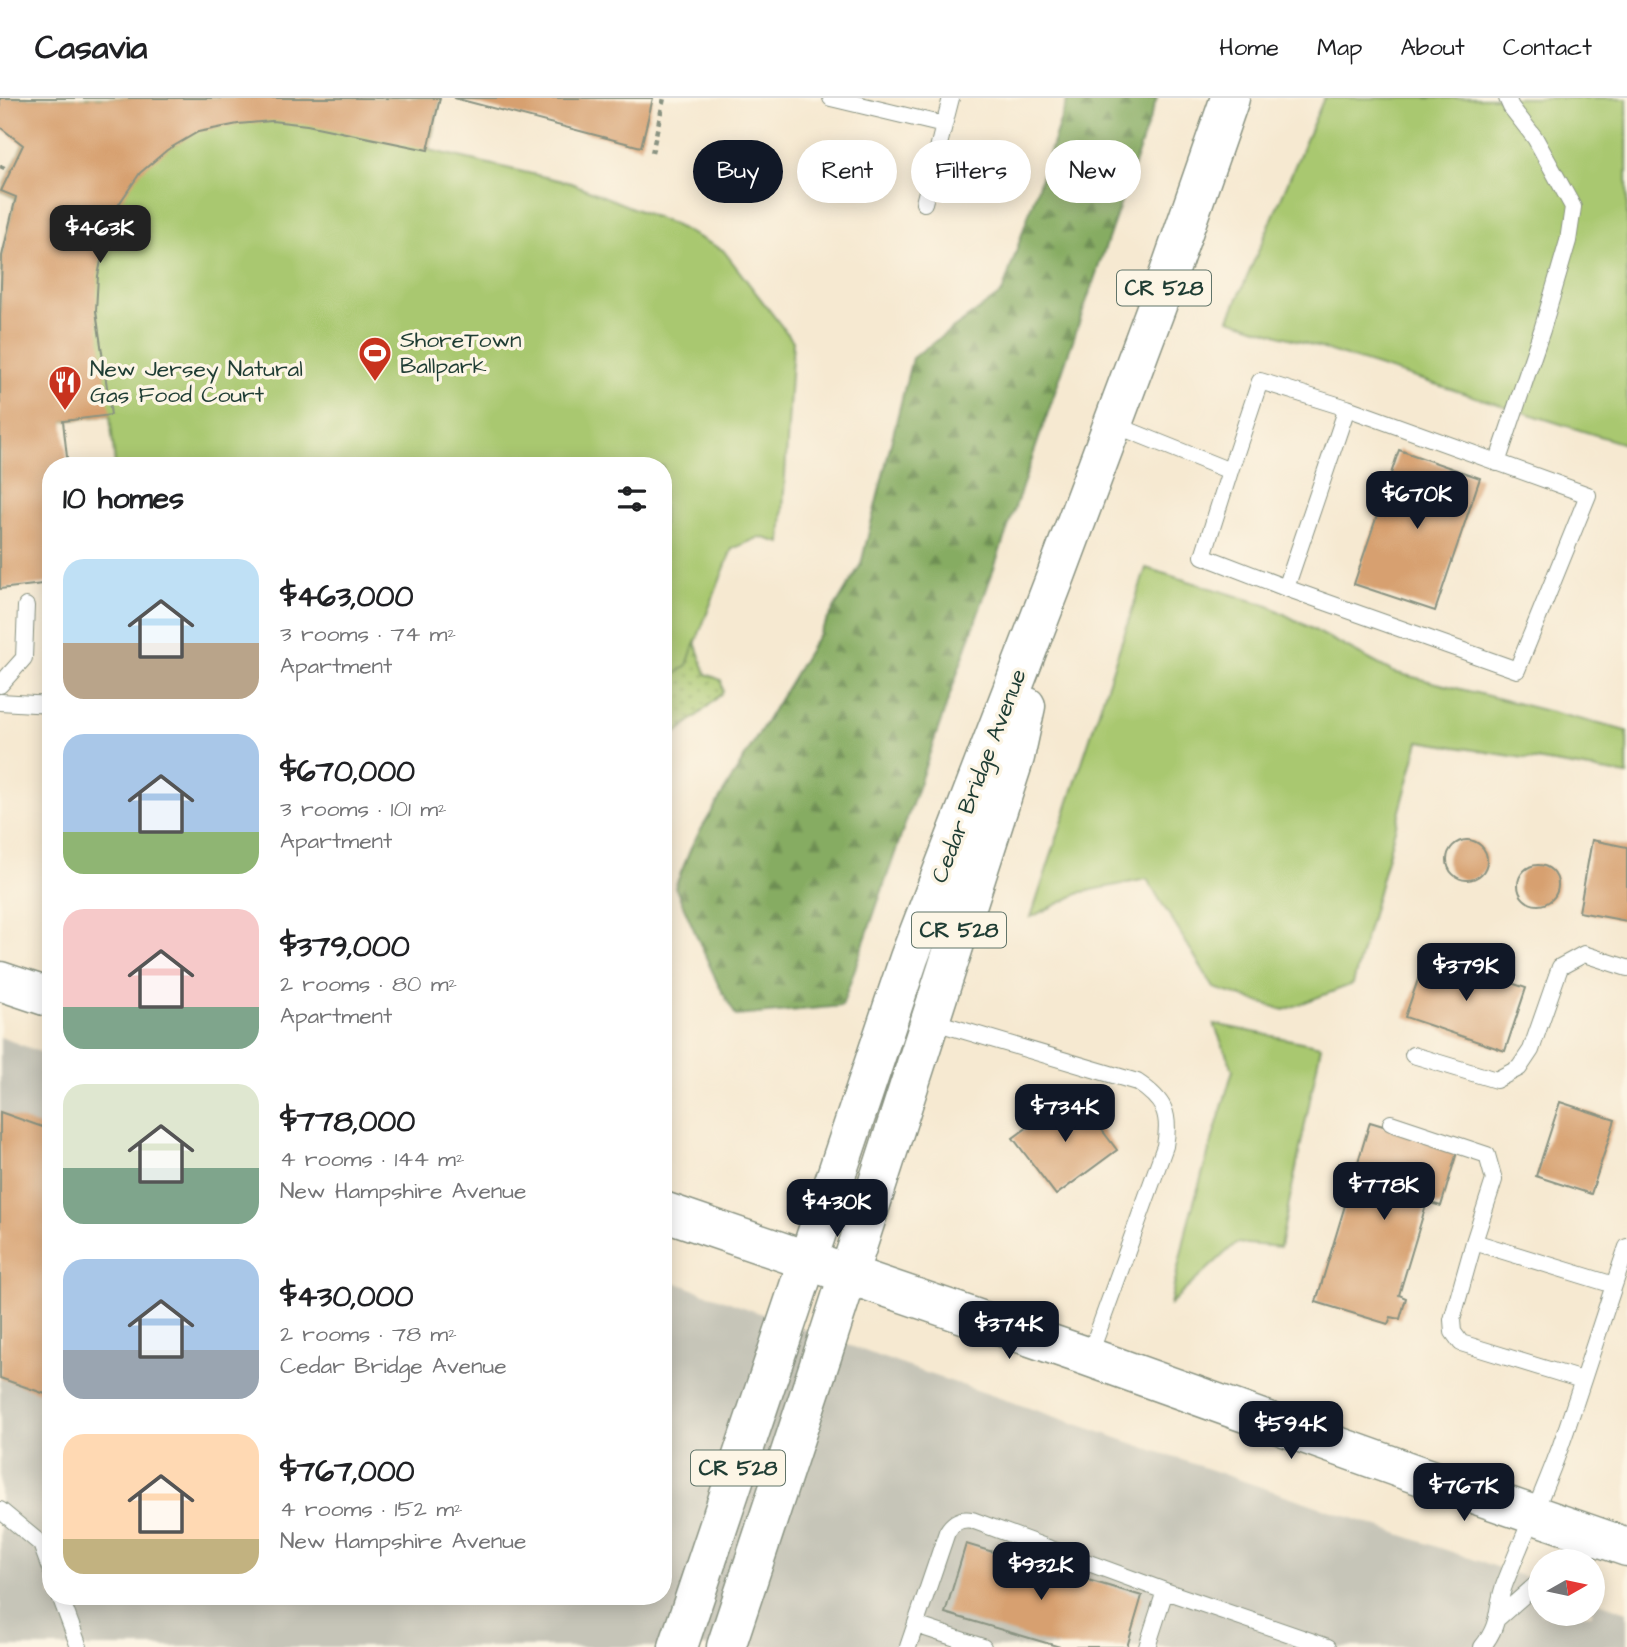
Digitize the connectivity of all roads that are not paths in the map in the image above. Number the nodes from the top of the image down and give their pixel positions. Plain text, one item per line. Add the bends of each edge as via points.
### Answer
1 (831, 98) edge
2 (951, 98) edge
3 (1230, 98) edge
4 (1507, 98) edge
5 (944, 125) junction
6 (940, 140) edge
7 (1347, 408) junction
8 (1113, 424) junction
9 (1497, 463) junction
10 (1230, 471) junction
11 (1286, 588) junction
12 (26, 606) dead end
13 (0, 684) edge
14 (0, 702) edge
15 (42, 704) edge
16 (1627, 968) edge
17 (0, 981) edge
18 (42, 995) edge
19 (911, 1014) junction
20 (1413, 1055) dead end
21 (1391, 1123) dead end
22 (672, 1214) edge
23 (1474, 1242) junction
24 (1627, 1247) edge
25 (807, 1261) junction
26 (848, 1274) junction
27 (1614, 1285) junction
28 (1086, 1356) junction
29 (1582, 1380) junction
30 (0, 1510) edge
31 (1534, 1516) junction
32 (1611, 1542) edge
33 (42, 1547) edge
34 (1594, 1549) edge
35 (1165, 1591) junction
36 (1528, 1592) edge
37 (63, 1605) edge
38 (1497, 1619) junction
39 (916, 1625) junction
40 (79, 1647) edge
41 (678, 1647) edge
42 (726, 1647) edge
43 (908, 1647) edge
44 (984, 1647) edge
45 (1147, 1647) edge
46 (1328, 1647) edge
47 (1482, 1647) edge

1 - 5 lane
2 - 5 lane
3 - 8 main road, Cedar Bridge Avenue / CR 528
4 - 9 lane via 1573,208 1542,330
5 - 6 lane
7 - 9 lane
7 - 10 lane via 1260,381
7 - 11 lane
8 - 10 lane
8 - 19 main road, Cedar Bridge Avenue / CR 528 via 909,958
9 - 11 lane via 1588,495 1517,670
10 - 11 lane via 1203,556
12 - 13 lane via 24,658
14 - 15 lane
16 - 20 lane via 1584,954 1560,967 1531,1050 1519,1068 1496,1080
17 - 18 main road
19 - 25 main road, Cedar Bridge Avenue / CR 528
19 - 26 main road, Cedar Bridge Avenue / CR 528
19 - 28 lane via 1137,1082 1163,1106 1168,1128 1165,1146
21 - 23 lane via 1488,1155 1494,1180
22 - 25 main road
23 - 27 lane
23 - 29 lane via 1452,1332 1461,1343
24 - 27 lane
25 - 26 main road
25 - 41 main road, Cedar Bridge Avenue / CR 528
26 - 28 main road
26 - 42 main road, Cedar Bridge Avenue / CR 528
27 - 29 lane
28 - 31 main road
29 - 31 lane
30 - 33 lane
31 - 32 main road
31 - 38 lane via 1503,1587
32 - 34 lane
35 - 39 lane via 967,1519 957,1521 947,1532
35 - 45 lane
35 - 46 lane
36 - 38 lane
37 - 40 lane
38 - 47 lane
39 - 43 lane
39 - 44 lane

